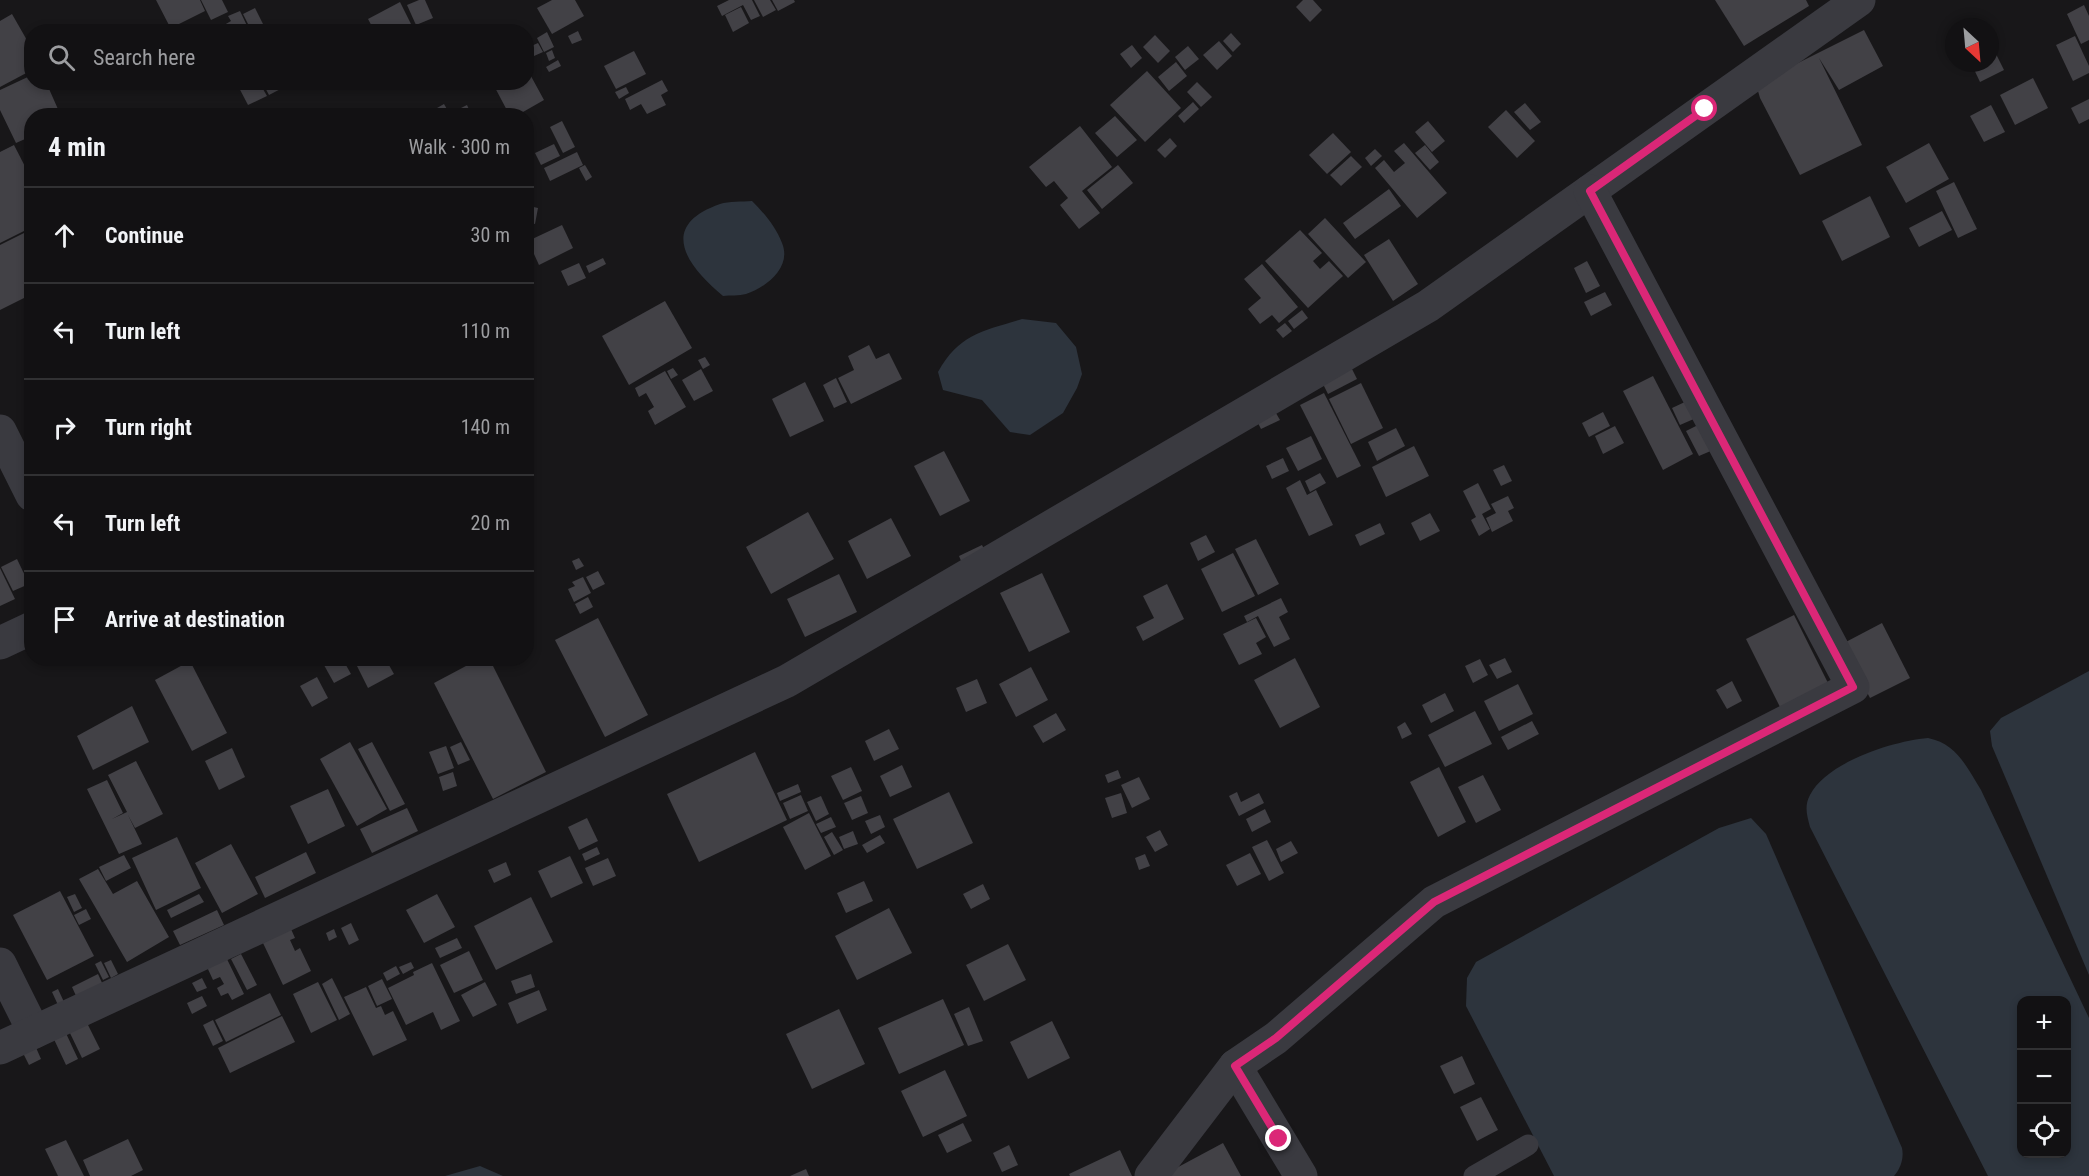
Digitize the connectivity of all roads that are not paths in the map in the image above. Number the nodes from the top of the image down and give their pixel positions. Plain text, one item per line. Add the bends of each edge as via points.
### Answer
1 (1859, 0) edge
2 (1590, 191) junction
3 (0, 431) edge
4 (24, 479) edge
5 (24, 632) edge
6 (0, 643) edge
7 (0, 964) edge
8 (34, 1032) junction
9 (0, 1048) edge
10 (1235, 1066) junction
11 (1528, 1145) dead end
12 (1151, 1176) edge
13 (1301, 1176) edge
14 (1474, 1176) edge

1 - 2 street
2 - 8 street via 1428,306 787,681
2 - 10 street via 1853,687 1434,902 1276,1038
3 - 4 street
5 - 6 street
7 - 8 street
8 - 9 street
10 - 12 street
10 - 13 street
11 - 14 lane

